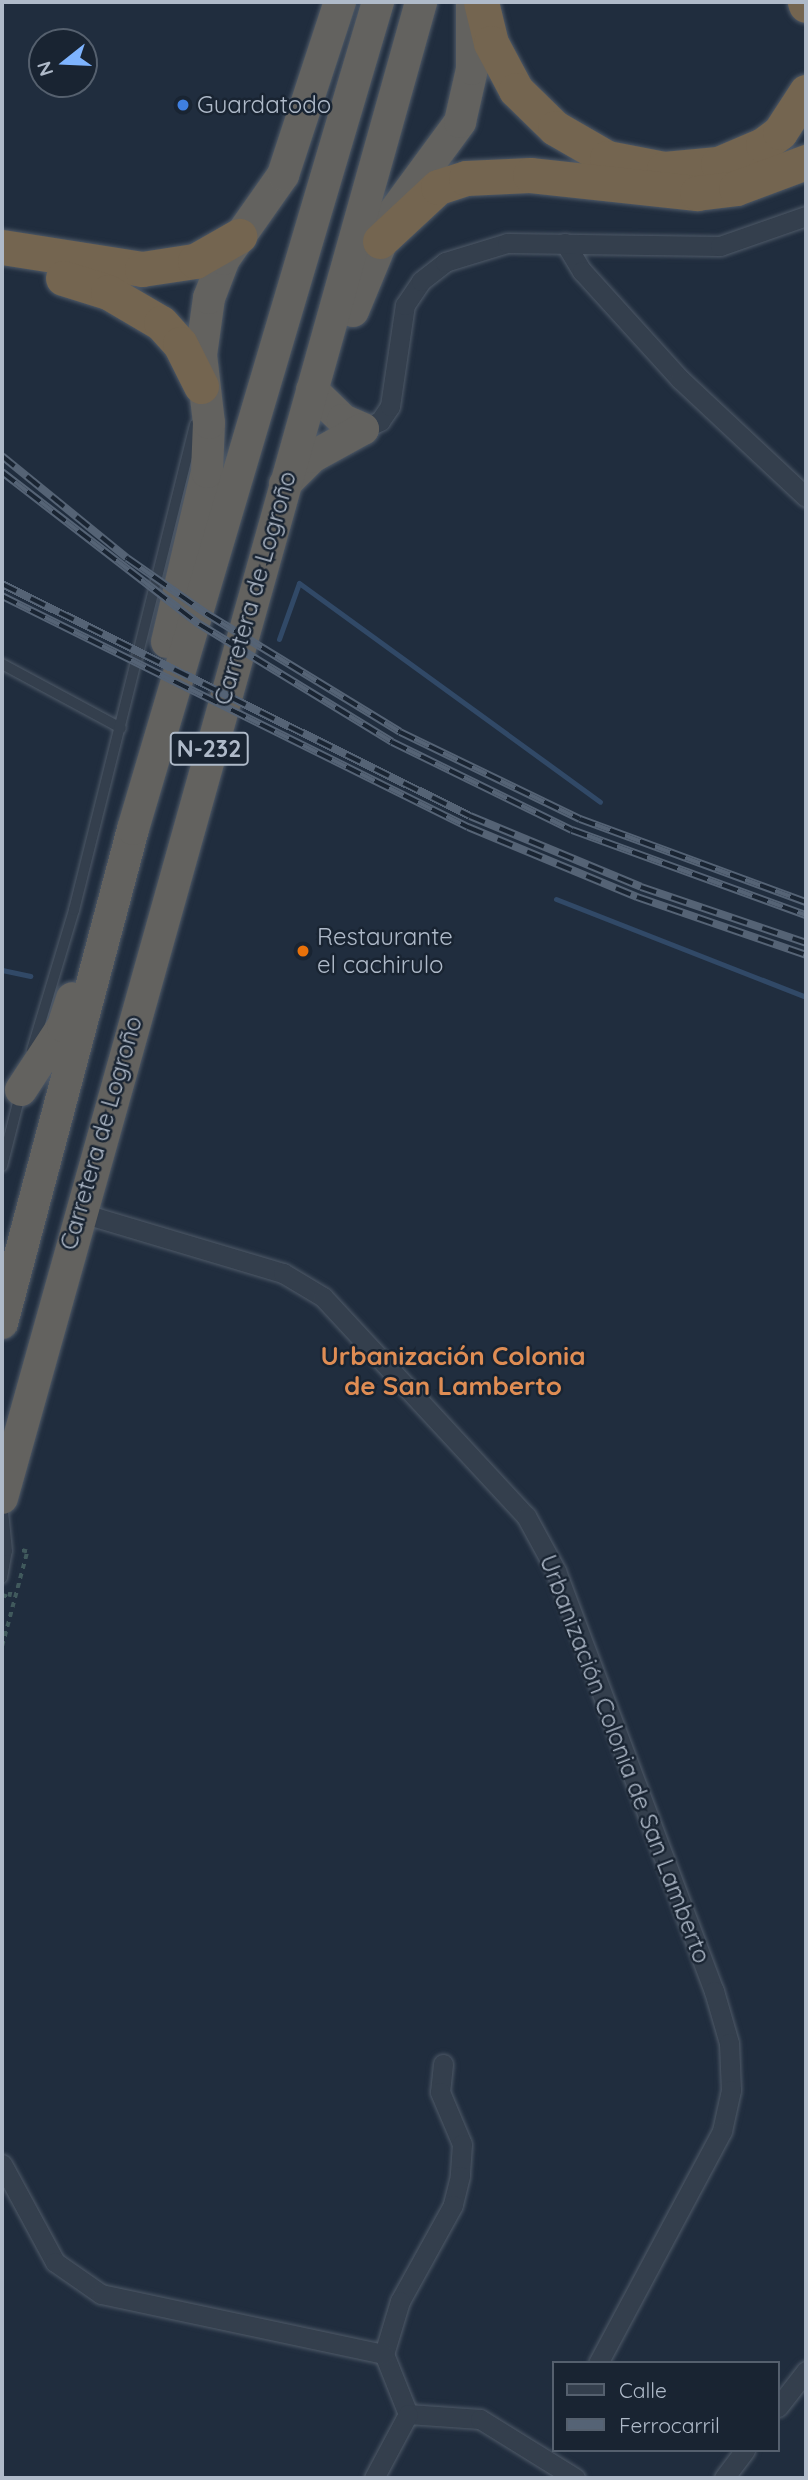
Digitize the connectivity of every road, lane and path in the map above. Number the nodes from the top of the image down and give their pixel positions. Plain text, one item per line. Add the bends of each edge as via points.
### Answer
1 (378, 2) edge
2 (421, 2) edge
3 (472, 2) edge
4 (481, 2) edge
5 (333, 8) edge
6 (806, 92) edge
7 (806, 162) edge
8 (806, 216) edge
9 (239, 236) junction
10 (380, 241) junction
11 (565, 243) junction
12 (2, 247) edge
13 (2, 263) edge
14 (201, 386) junction
15 (313, 386) junction
16 (363, 429) junction
17 (285, 485) junction
18 (806, 497) edge
19 (2, 664) edge
20 (121, 728) junction
21 (137, 815) junction
22 (21, 1090) junction
23 (2, 1166) edge
24 (78, 1212) junction
25 (2, 1323) edge
26 (2, 1498) edge
27 (2, 1577) edge
28 (2, 1595) edge
29 (2, 1646) edge
30 (443, 2064) dead end
31 (2, 2164) edge
32 (384, 2354) junction
33 (599, 2361) edge
34 (806, 2371) edge
35 (780, 2404) edge
36 (408, 2414) junction
37 (550, 2449) edge
38 (553, 2452) edge
39 (744, 2452) edge
40 (374, 2478) edge
41 (575, 2478) edge
42 (724, 2478) edge

1 - 21 highway, Carretera de Logroño / N-232
2 - 15 highway, Carretera de Logroño / N-232
3 - 10 highway via 472,69 460,122 408,189
4 - 6 highway via 491,43 516,90 555,128 607,158 664,169 719,164 771,138
5 - 9 highway via 283,176
7 - 10 highway via 736,188 697,193 530,175 466,178 438,187
8 - 11 street via 743,241 695,249
9 - 12 highway via 195,261 142,269
9 - 14 highway via 209,298
10 - 15 highway via 335,359
11 - 16 street via 490,246 460,255 427,276 400,320 390,406 380,421
11 - 18 street via 582,271 680,379
13 - 14 highway via 80,282 135,306 180,344
14 - 20 lane via 187,470
14 - 21 highway via 209,423 207,472 152,700
15 - 16 highway via 343,420
15 - 17 highway, Carretera de Logroño / N-232
16 - 17 highway via 312,457
17 - 24 highway, Carretera de Logroño / N-232
19 - 20 lane
20 - 22 lane
21 - 22 highway via 63,1026
21 - 25 highway, Carretera de Logroño / N-232
22 - 23 lane
24 - 26 highway, Carretera de Logroño / N-232
24 - 33 street, Urbanización Colonia de San Lamberto via 283,1273 323,1297 526,1516 556,1571 713,1991 729,2043 731,2078 722,2131
26 - 27 lane via 7,1550
28 - 29 path via 9,1597 20,1550 27,1552
30 - 32 street via 440,2092 462,2144 460,2176 453,2205 400,2301
31 - 32 street via 55,2262 100,2294
32 - 36 street
34 - 35 street
36 - 37 street via 480,2419
36 - 40 street
38 - 41 street
39 - 42 street

